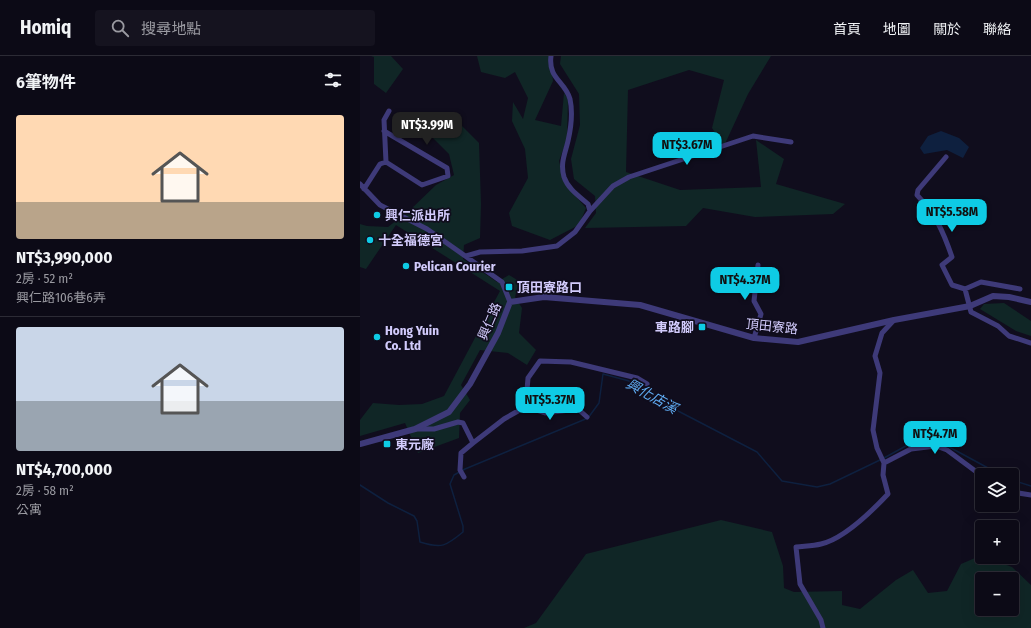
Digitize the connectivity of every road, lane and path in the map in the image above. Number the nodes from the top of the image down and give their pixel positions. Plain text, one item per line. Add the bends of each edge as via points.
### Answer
1 (551, 56) edge
2 (389, 111) dead end
3 (384, 131) junction
4 (791, 142) dead end
5 (946, 157) dead end
6 (386, 162) junction
7 (360, 184) edge
8 (364, 188) junction
9 (590, 211) junction
10 (466, 256) junction
11 (758, 265) dead end
12 (966, 289) junction
13 (1020, 289) dead end
14 (510, 302) junction
15 (1031, 302) edge
16 (970, 306) junction
17 (894, 320) junction
18 (754, 338) junction
19 (1031, 343) edge
20 (647, 384) dead end
21 (521, 405) junction
22 (588, 417) dead end
23 (414, 429) junction
24 (473, 443) junction
25 (360, 444) edge
26 (884, 464) junction
27 (975, 471) edge
28 (464, 477) dead end
29 (1019, 493) edge
30 (1031, 495) edge
31 (823, 628) edge

1 - 9 street via 550,64 554,77 570,98 571,124 562,162 564,178 574,192 588,204
2 - 3 street via 384,120
3 - 6 street
3 - 6 street via 447,168 448,176 422,185
4 - 9 street via 752,136 629,177 613,186
5 - 12 street via 918,190 917,195 942,229 952,257 942,266 952,285
6 - 8 street via 380,164
7 - 8 street, 興仁路
8 - 10 street, 興仁路 via 380,204 427,229
9 - 10 street via 575,232 557,246 522,251 480,252
10 - 14 street, 興仁路 via 502,282
11 - 18 street via 754,301 761,314
12 - 13 street via 981,282
12 - 16 street
14 - 18 street, 頂田寮路 via 544,297 640,305
14 - 23 street, 興仁路 via 498,334 470,384 449,412
15 - 16 street, 頂田寮路 via 992,296
16 - 17 street, 頂田寮路
16 - 19 street via 971,312 998,326 1009,336
17 - 18 street, 頂田寮路 via 798,342
17 - 26 street via 882,333 875,356 880,374 873,430
20 - 21 street via 637,378 571,362 540,361 528,378 527,390
21 - 22 street via 545,413 578,410
21 - 24 street via 518,411
23 - 24 street via 434,429 463,423
23 - 25 street, 興仁路
24 - 28 street via 461,453 460,470
26 - 27 street via 911,449 936,446 948,450
26 - 31 street via 883,476 888,494 877,506 842,535 822,544 796,548 800,584
29 - 30 street

